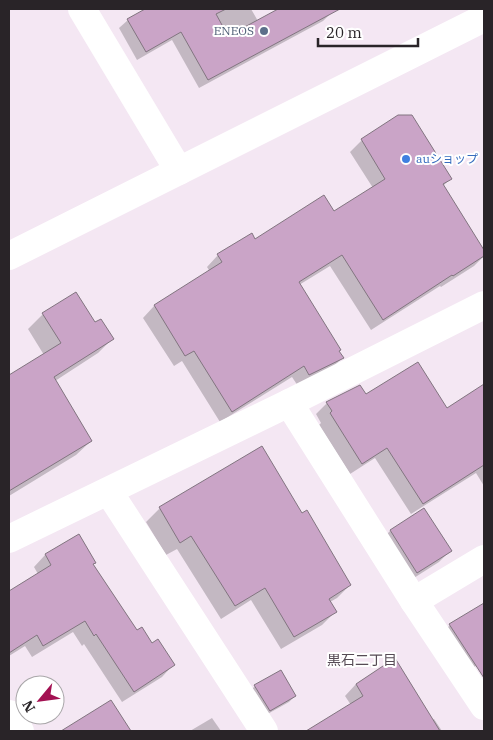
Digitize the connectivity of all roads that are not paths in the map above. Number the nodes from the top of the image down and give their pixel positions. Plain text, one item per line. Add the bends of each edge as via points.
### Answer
1 (82, 9) edge
2 (484, 18) edge
3 (179, 171) junction
4 (9, 256) edge
5 (484, 305) edge
6 (289, 403) junction
7 (109, 492) junction
8 (9, 540) edge
9 (484, 559) edge
10 (414, 601) junction
11 (484, 706) edge
12 (9, 714) edge
13 (20, 731) edge
14 (264, 731) edge

1 - 3 street
2 - 3 street
3 - 4 street
5 - 6 street
6 - 7 street
6 - 10 street
7 - 8 street
7 - 14 street
9 - 10 street
10 - 11 street
12 - 13 street

